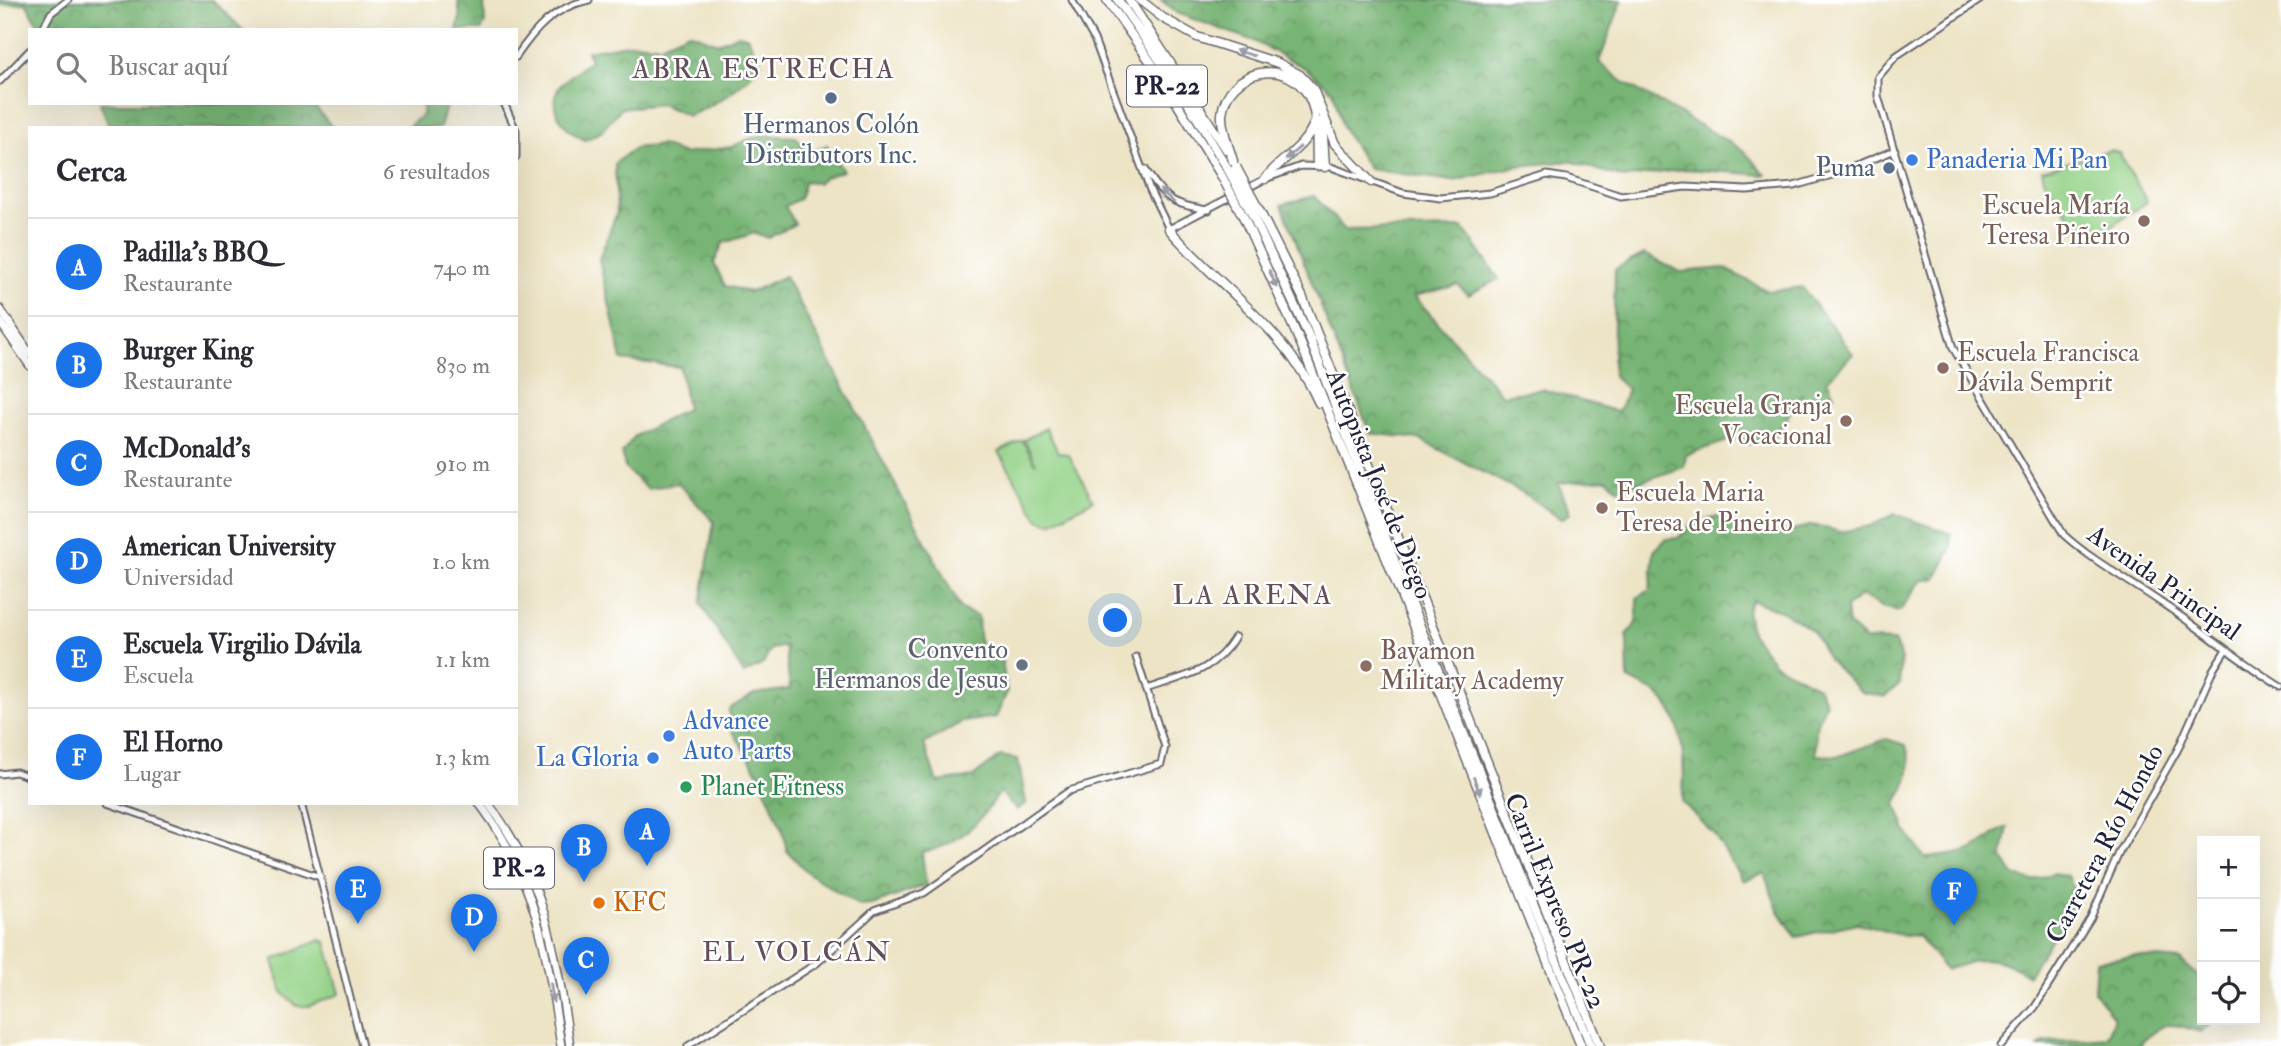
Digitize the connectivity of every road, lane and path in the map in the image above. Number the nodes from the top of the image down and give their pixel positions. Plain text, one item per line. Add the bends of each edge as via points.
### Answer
1 (68, 0) edge
2 (589, 0) edge
3 (1072, 0) edge
4 (1107, 0) edge
5 (1118, 0) edge
6 (1129, 0) edge
7 (1140, 0) edge
8 (1980, 0) edge
9 (43, 28) edge
10 (28, 52) edge
11 (518, 55) edge
12 (0, 81) edge
13 (505, 105) edge
14 (1318, 118) junction
15 (515, 126) edge
16 (1895, 150) junction
17 (1139, 160) junction
18 (1321, 166) junction
19 (1230, 168) junction
20 (1265, 179) junction
21 (1371, 182) junction
22 (1209, 210) junction
23 (1252, 214) junction
24 (1169, 229) junction
25 (0, 309) edge
26 (0, 322) edge
27 (28, 351) edge
28 (28, 363) edge
29 (1348, 461) junction
30 (1235, 637) dead end
31 (2225, 651) junction
32 (1136, 657) dead end
33 (2281, 687) edge
34 (1146, 689) junction
35 (0, 774) edge
36 (28, 776) edge
37 (113, 805) edge
38 (302, 805) edge
39 (480, 805) edge
40 (489, 805) edge
41 (320, 877) junction
42 (570, 1043) edge
43 (362, 1046) edge
44 (561, 1046) edge
45 (688, 1046) edge
46 (1581, 1046) edge
47 (1591, 1046) edge
48 (1600, 1046) edge
49 (2001, 1046) edge

1 - 9 street via 51,13
2 - 11 street via 546,19
3 - 17 street via 1094,39
4 - 19 highway, Autopista José de Diego / PR-22
5 - 19 highway
6 - 19 highway, Autopista José de Diego / PR-22 via 1182,78
14 -> 7 highway via 1313,89 1300,75 1278,63 1197,37
8 - 16 street, Avenida Principal via 1896,56 1878,77 1878,96
10 - 12 street
13 - 15 street
14 - 18 highway
14 - 19 highway via 1297,82 1278,72 1251,74 1231,92 1223,112
14 -> 20 highway via 1304,143
14 - 21 highway via 1341,152
16 - 21 street via 1839,173 1768,190 1685,187 1621,196 1548,175 1490,192 1441,198 1403,193
16 - 31 street, Avenida Principal via 1953,348 2064,535
22 -> 17 street via 1179,206 1168,199
17 - 24 street
18 - 20 street via 1287,170
18 - 21 street
19 - 23 highway, Autopista José de Diego / PR-22, bridge
19 - 23 highway, Autopista José de Diego / PR-22, bridge
20 - 22 street
22 - 24 street
23 -> 29 highway, Autopista José de Diego / PR-22
23 - 47 highway, Carril Expreso PR-22 via 1309,337 1413,609
23 - 48 highway, Autopista José de Diego / PR-22 via 1302,296
24 - 29 highway via 1292,355
25 - 27 main road
26 - 28 main road
29 -> 46 highway, Autopista José de Diego / PR-22
30 - 34 street via 1209,667
31 - 33 street, Avenida Principal
31 - 49 street, Carretera Río Hondo via 2178,749 2119,853 2091,917 2035,1007
32 - 34 street
34 - 45 street via 1165,747 1161,764 1069,791 924,893 874,911 817,962
35 - 36 street
37 - 41 street
38 - 41 street
39 -> 44 main road, PR-2 via 506,844 533,901
40 - 42 main road, PR-2 via 521,853 541,898
41 - 43 street

